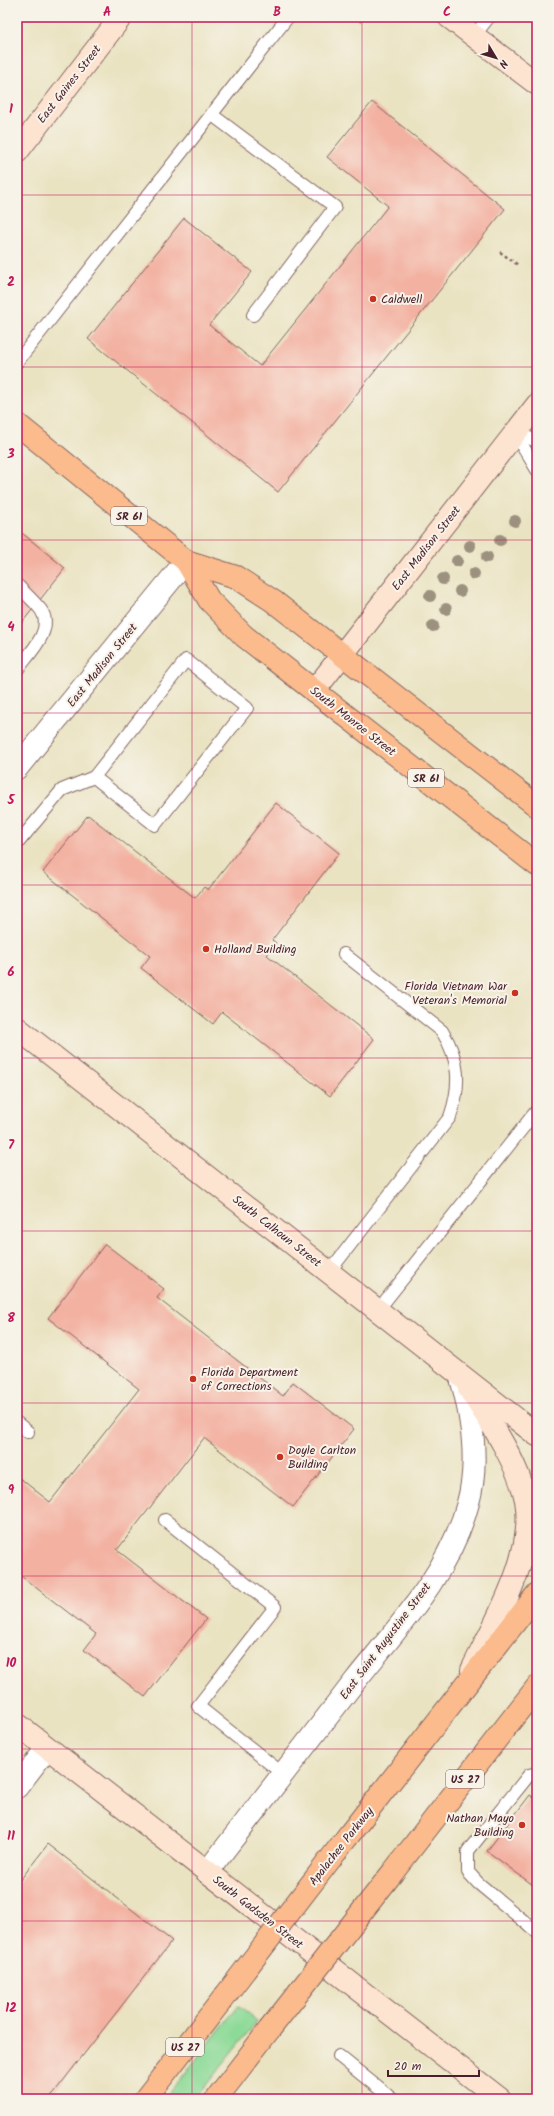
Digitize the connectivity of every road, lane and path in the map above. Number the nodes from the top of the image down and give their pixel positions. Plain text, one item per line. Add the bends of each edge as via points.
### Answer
1 (121, 17) edge
2 (288, 17) edge
3 (356, 17) edge
4 (450, 17) edge
5 (489, 17) edge
6 (361, 22) dead end
7 (474, 36) junction
8 (537, 84) edge
9 (211, 114) junction
10 (17, 152) edge
11 (500, 252) dead end
12 (518, 265) dead end
13 (253, 315) dead end
14 (17, 362) edge
15 (537, 405) edge
16 (17, 424) edge
17 (515, 433) junction
18 (537, 441) edge
19 (537, 470) edge
20 (186, 561) junction
21 (17, 585) edge
22 (342, 655) junction
23 (17, 670) edge
24 (314, 691) junction
25 (17, 768) edge
26 (94, 777) junction
27 (537, 806) edge
28 (17, 844) edge
29 (537, 865) edge
30 (344, 954) dead end
31 (20, 1038) edge
32 (537, 1110) edge
33 (329, 1272) junction
34 (378, 1310) junction
35 (460, 1375) junction
36 (17, 1423) edge
37 (28, 1432) dead end
38 (537, 1434) edge
39 (165, 1520) dead end
40 (537, 1594) edge
41 (537, 1687) edge
42 (461, 1692) junction
43 (17, 1724) edge
44 (47, 1748) junction
45 (537, 1772) edge
46 (283, 1774) junction
47 (17, 1787) edge
48 (207, 1872) junction
49 (537, 1932) edge
50 (339, 2056) dead end
51 (145, 2099) edge
52 (216, 2099) edge
53 (392, 2099) edge
54 (500, 2099) edge

1 - 10 street, East Gaines Street
2 - 9 lane
3 - 6 path
4 - 7 street
5 - 7 lane
7 - 8 street
9 - 13 lane via 335,207
9 - 14 lane
11 - 12 path
15 - 17 street, East Madison Street
16 - 20 main road, South Monroe Street / SR 61
17 - 18 lane
17 - 19 lane
17 - 22 street, East Madison Street
20 - 22 main road, South Monroe Street / SR 61 via 220,571 248,584
20 - 24 main road, South Monroe Street / SR 61 via 200,587 223,616 244,636
20 - 25 street, East Madison Street
21 - 23 lane via 42,612 44,622 43,633
22 - 24 street, East Madison Street
22 - 27 main road, South Monroe Street / SR 61
24 - 29 main road, South Monroe Street / SR 61
26 - 26 lane via 155,825 247,708 186,660
26 - 28 lane via 62,790
30 - 33 lane via 442,1031 453,1048 457,1072 456,1098 450,1117
31 - 33 street, South Calhoun Street
32 - 34 lane
33 - 34 street, South Calhoun Street
34 - 35 street, South Calhoun Street
35 - 38 street, South Calhoun Street
35 - 42 street via 509,1456 524,1491 528,1523 513,1582
35 - 46 street, East Saint Augustine Street via 470,1417 473,1457 471,1490 458,1531 445,1560 421,1596
36 - 37 lane
39 - 46 lane via 276,1607 198,1706
40 - 42 main road, Apalachee Parkway / US 27
41 - 52 main road, US 27, bridge
42 - 51 main road, Apalachee Parkway / US 27, bridge
43 - 44 street, South Gadsden Street
44 - 47 street
44 - 48 street, South Gadsden Street
45 - 49 lane via 529,1775 468,1851 468,1872
46 - 48 street, East Saint Augustine Street
48 - 54 street, South Gadsden Street
50 - 53 lane

